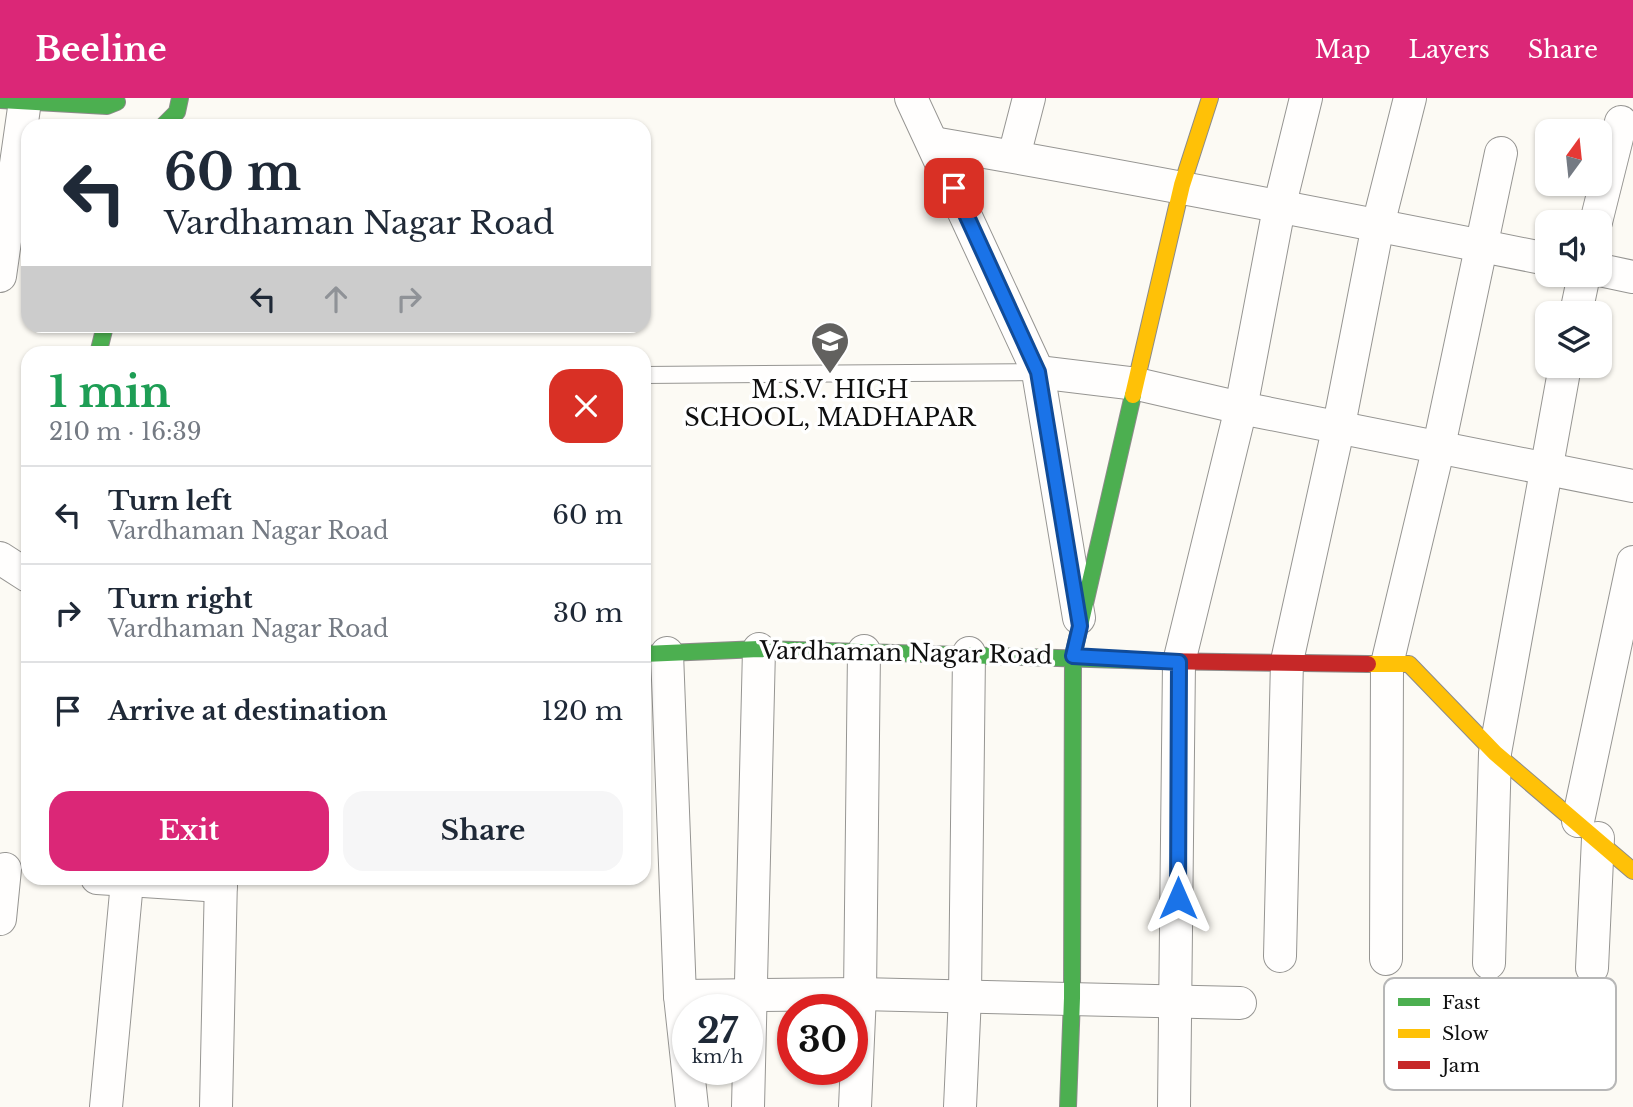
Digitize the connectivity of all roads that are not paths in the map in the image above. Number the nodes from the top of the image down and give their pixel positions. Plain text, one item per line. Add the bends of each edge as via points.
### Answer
1 (180, 98) edge
2 (911, 98) edge
3 (1029, 98) edge
4 (1210, 98) edge
5 (1306, 98) edge
6 (1410, 98) edge
7 (13, 101) edge
8 (119, 104) edge
9 (170, 119) edge
10 (1621, 122) dead end
11 (933, 142) junction
12 (1501, 153) dead end
13 (1014, 156) junction
14 (1182, 185) junction
15 (1279, 208) junction
16 (1599, 210) edge
17 (1378, 225) junction
18 (1482, 246) junction
19 (1535, 257) edge
20 (1612, 273) edge
21 (0, 276) edge
22 (1633, 277) edge
23 (1038, 372) junction
24 (651, 375) edge
25 (1563, 378) edge
26 (1137, 384) junction
27 (1241, 408) junction
28 (1339, 425) junction
29 (1439, 446) junction
30 (1544, 468) junction
31 (1633, 486) edge
32 (0, 558) edge
33 (1633, 562) edge
34 (21, 572) edge
35 (1077, 641) junction
36 (759, 649) junction
37 (864, 651) junction
38 (656, 653) edge
39 (970, 653) junction
40 (1179, 662) junction
41 (1287, 662) junction
42 (1387, 664) junction
43 (1494, 753) junction
44 (1588, 830) junction
45 (11, 870) edge
46 (1633, 871) edge
47 (112, 885) edge
48 (221, 885) edge
49 (0, 919) edge
50 (1280, 956) dead end
51 (1386, 960) dead end
52 (1489, 962) dead end
53 (1592, 968) dead end
54 (680, 994) edge
55 (752, 994) edge
56 (860, 994) edge
57 (868, 994) edge
58 (965, 996) junction
59 (1072, 998) junction
60 (1178, 1003) junction
61 (1240, 1003) dead end
62 (690, 1085) edge
63 (749, 1085) edge
64 (856, 1085) edge
65 (106, 1107) edge
66 (216, 1107) edge
67 (692, 1107) edge
68 (748, 1107) edge
69 (855, 1107) edge
70 (960, 1107) edge
71 (1068, 1107) edge
72 (1174, 1107) edge

1 - 9 street
2 - 11 street, Vardhaman Nagar Road
3 - 13 street
4 - 14 street
5 - 15 street
6 - 17 street
7 - 8 street
7 - 21 street
10 - 16 street
11 - 13 street
11 - 23 street, Vardhaman Nagar Road
12 - 18 street
13 - 14 street
14 - 15 street
14 - 26 street
15 - 17 street
15 - 27 street
17 - 18 street
17 - 28 street
18 - 19 street
18 - 29 street
20 - 22 street
23 - 24 lane
23 - 26 street
23 - 35 street, Vardhaman Nagar Road
25 - 30 street
26 - 27 street
26 - 35 street
27 - 28 street
27 - 40 street
28 - 29 street
28 - 41 street
29 - 30 street
29 - 42 street
30 - 31 street
30 - 43 street
32 - 34 street
33 - 44 street
35 - 39 street, Vardhaman Nagar Road
35 - 40 street, Vardhaman Nagar Road
35 - 59 street
36 - 37 street, Vardhaman Nagar Road
36 - 38 street, Vardhaman Nagar Road
36 - 55 street
37 - 39 street, Vardhaman Nagar Road
37 - 56 street
38 - 54 street
39 - 58 street
40 - 41 street, Vardhaman Nagar Road
40 - 60 street
41 - 42 street, Vardhaman Nagar Road
41 - 50 street
42 - 43 street, Vardhaman Nagar Road via 1409,664
42 - 51 street
43 - 44 street, Vardhaman Nagar Road
43 - 52 street
44 - 46 street, Vardhaman Nagar Road
44 - 53 street
45 - 49 street
47 - 65 street
48 - 66 street
57 - 58 street
58 - 59 street
58 - 70 street
59 - 60 street
59 - 71 street
60 - 61 street
60 - 72 street
62 - 67 street
63 - 68 street
64 - 69 street

